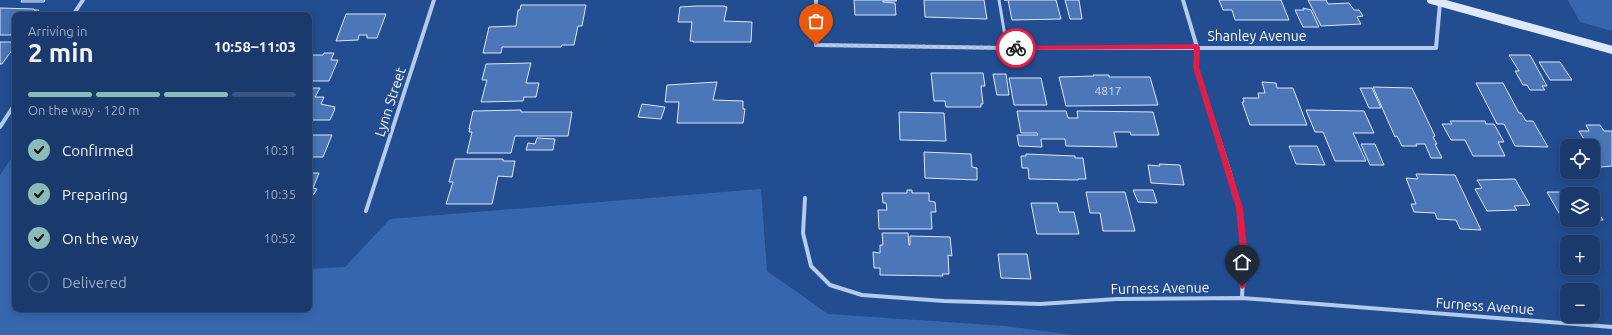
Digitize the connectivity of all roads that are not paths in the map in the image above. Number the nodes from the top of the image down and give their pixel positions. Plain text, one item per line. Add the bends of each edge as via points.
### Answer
1 (83, 0) edge
2 (434, 0) edge
3 (816, 0) edge
4 (999, 0) edge
5 (1183, 0) edge
6 (1430, 0) edge
7 (1440, 3) junction
8 (75, 12) edge
9 (1197, 47) junction
10 (1007, 48) junction
11 (1612, 50) edge
12 (12, 109) edge
13 (0, 128) edge
14 (805, 198) dead end
15 (366, 211) dead end
16 (1242, 298) junction
17 (1612, 327) edge

1 - 8 street
2 - 15 street, Lynn Street
3 - 10 street, Shanley Avenue via 816,45
4 - 10 lane
5 - 9 street
6 - 7 street
7 - 9 street, Shanley Avenue via 1436,48
7 - 11 street
9 - 10 street, Shanley Avenue
9 - 16 street via 1196,67 1239,208 1244,249
12 - 13 street
14 - 16 street, Furness Avenue via 803,233 811,266 830,285 862,295 1040,304 1117,299
16 - 17 street, Furness Avenue

